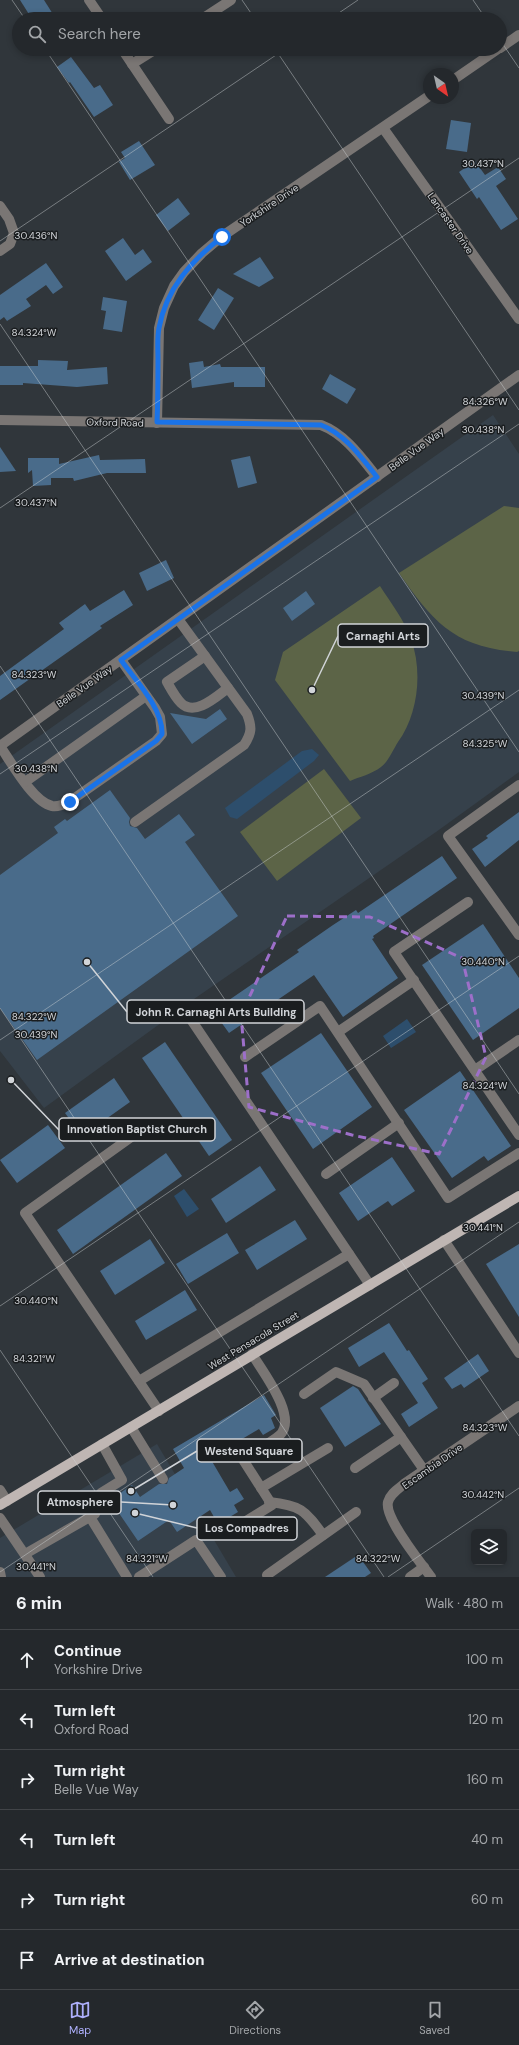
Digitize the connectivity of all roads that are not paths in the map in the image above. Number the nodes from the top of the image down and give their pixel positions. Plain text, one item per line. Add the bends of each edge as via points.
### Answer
1 (89, 0) edge
2 (231, 0) edge
3 (97, 12) edge
4 (213, 12) edge
5 (519, 35) edge
6 (507, 43) edge
7 (127, 56) edge
8 (145, 56) edge
9 (488, 56) edge
10 (132, 64) junction
11 (459, 76) edge
12 (423, 100) edge
13 (169, 119) dead end
14 (383, 128) junction
15 (0, 206) edge
16 (0, 251) edge
17 (519, 319) edge
18 (519, 375) edge
19 (0, 420) edge
20 (157, 422) junction
21 (377, 477) junction
22 (178, 619) junction
23 (205, 656) junction
24 (121, 660) junction
25 (228, 688) junction
26 (146, 696) junction
27 (0, 746) edge
28 (25, 782) junction
29 (519, 786) edge
30 (135, 822) dead end
31 (468, 902) dead end
32 (519, 935) edge
33 (414, 980) junction
34 (192, 1021) dead end
35 (338, 1032) junction
36 (519, 1040) edge
37 (245, 1057) dead end
38 (475, 1070) junction
39 (399, 1124) junction
40 (148, 1125) dead end
41 (519, 1135) edge
42 (519, 1153) edge
43 (326, 1174) dead end
44 (519, 1196) edge
45 (444, 1240) junction
46 (349, 1254) junction
47 (370, 1285) junction
48 (519, 1353) edge
49 (252, 1354) junction
50 (139, 1381) junction
51 (394, 1383) dead end
52 (304, 1394) dead end
53 (373, 1398) junction
54 (519, 1406) edge
55 (158, 1411) junction
56 (131, 1427) junction
57 (401, 1437) junction
58 (102, 1444) junction
59 (328, 1448) dead end
60 (355, 1468) dead end
61 (424, 1470) junction
62 (163, 1479) dead end
63 (261, 1488) junction
64 (0, 1490) edge
65 (269, 1502) junction
66 (3, 1503) edge
67 (356, 1512) dead end
68 (90, 1517) junction
69 (0, 1518) edge
70 (225, 1534) dead end
71 (323, 1535) junction
72 (25, 1554) junction
73 (424, 1567) junction
74 (0, 1572) edge
75 (267, 1575) dead end
76 (1, 1577) edge
77 (40, 1577) edge
78 (127, 1577) edge
79 (139, 1577) edge
80 (221, 1577) edge
81 (410, 1577) edge
82 (431, 1577) edge

1 - 3 street
2 - 4 street
5 - 6 street
7 - 10 street
8 - 10 street
9 - 11 street
10 - 13 street
12 - 14 street, Yorkshire Drive
14 - 17 street, Lancaster Drive
14 - 20 street, Yorkshire Drive via 222,237 184,272 169,297 159,328
15 - 16 street via 9,219 14,233 10,244
18 - 21 street, Belle Vue Way
19 - 20 street, Oxford Road
20 - 21 street, Oxford Road via 321,425 330,428 346,441
21 - 22 street, Belle Vue Way
22 - 23 street
22 - 24 street, Belle Vue Way
23 - 25 street
23 - 25 street via 167,682 181,704 190,708 202,706
24 - 26 street
24 - 27 street, Belle Vue Way
25 - 30 street via 247,714 251,727 250,736 244,745
26 - 28 street
26 - 28 street via 160,717 162,734 156,741 70,802 59,806 50,806 36,798
27 - 28 street
29 - 32 street via 448,836
31 - 33 street via 394,952
33 - 35 street
33 - 38 street
34 - 46 street
35 - 37 street via 320,1006
35 - 39 street
36 - 38 street
38 - 41 street
39 - 42 street via 448,1198
39 - 43 street
40 - 50 street via 25,1213
44 - 45 main road, West Pensacola Street
45 - 47 main road, West Pensacola Street
45 - 48 street
46 - 47 street
46 - 50 street
47 - 49 main road, West Pensacola Street
49 - 55 main road, West Pensacola Street
49 - 63 street via 284,1408 286,1418 286,1424 279,1435 242,1458
50 - 55 street
51 - 53 street
52 - 53 street via 336,1372 364,1384
53 - 57 street
54 - 61 street, Escambia Drive
55 - 56 main road, West Pensacola Street
56 - 58 main road, West Pensacola Street
56 - 62 street
57 - 60 street
57 - 61 street
58 - 66 main road, West Pensacola Street
58 - 68 street via 122,1480 101,1493 95,1514
59 - 63 street
61 - 73 street, Escambia Drive via 393,1493 388,1501 394,1524
63 - 65 street
64 - 66 street
65 - 70 street via 272,1505
65 - 71 street via 290,1504 302,1510
67 - 71 street
68 - 72 street
68 - 78 street
69 - 72 street
71 - 75 street
72 - 77 street
73 - 81 street
73 - 82 street
74 - 76 street
79 - 80 street via 196,1540

